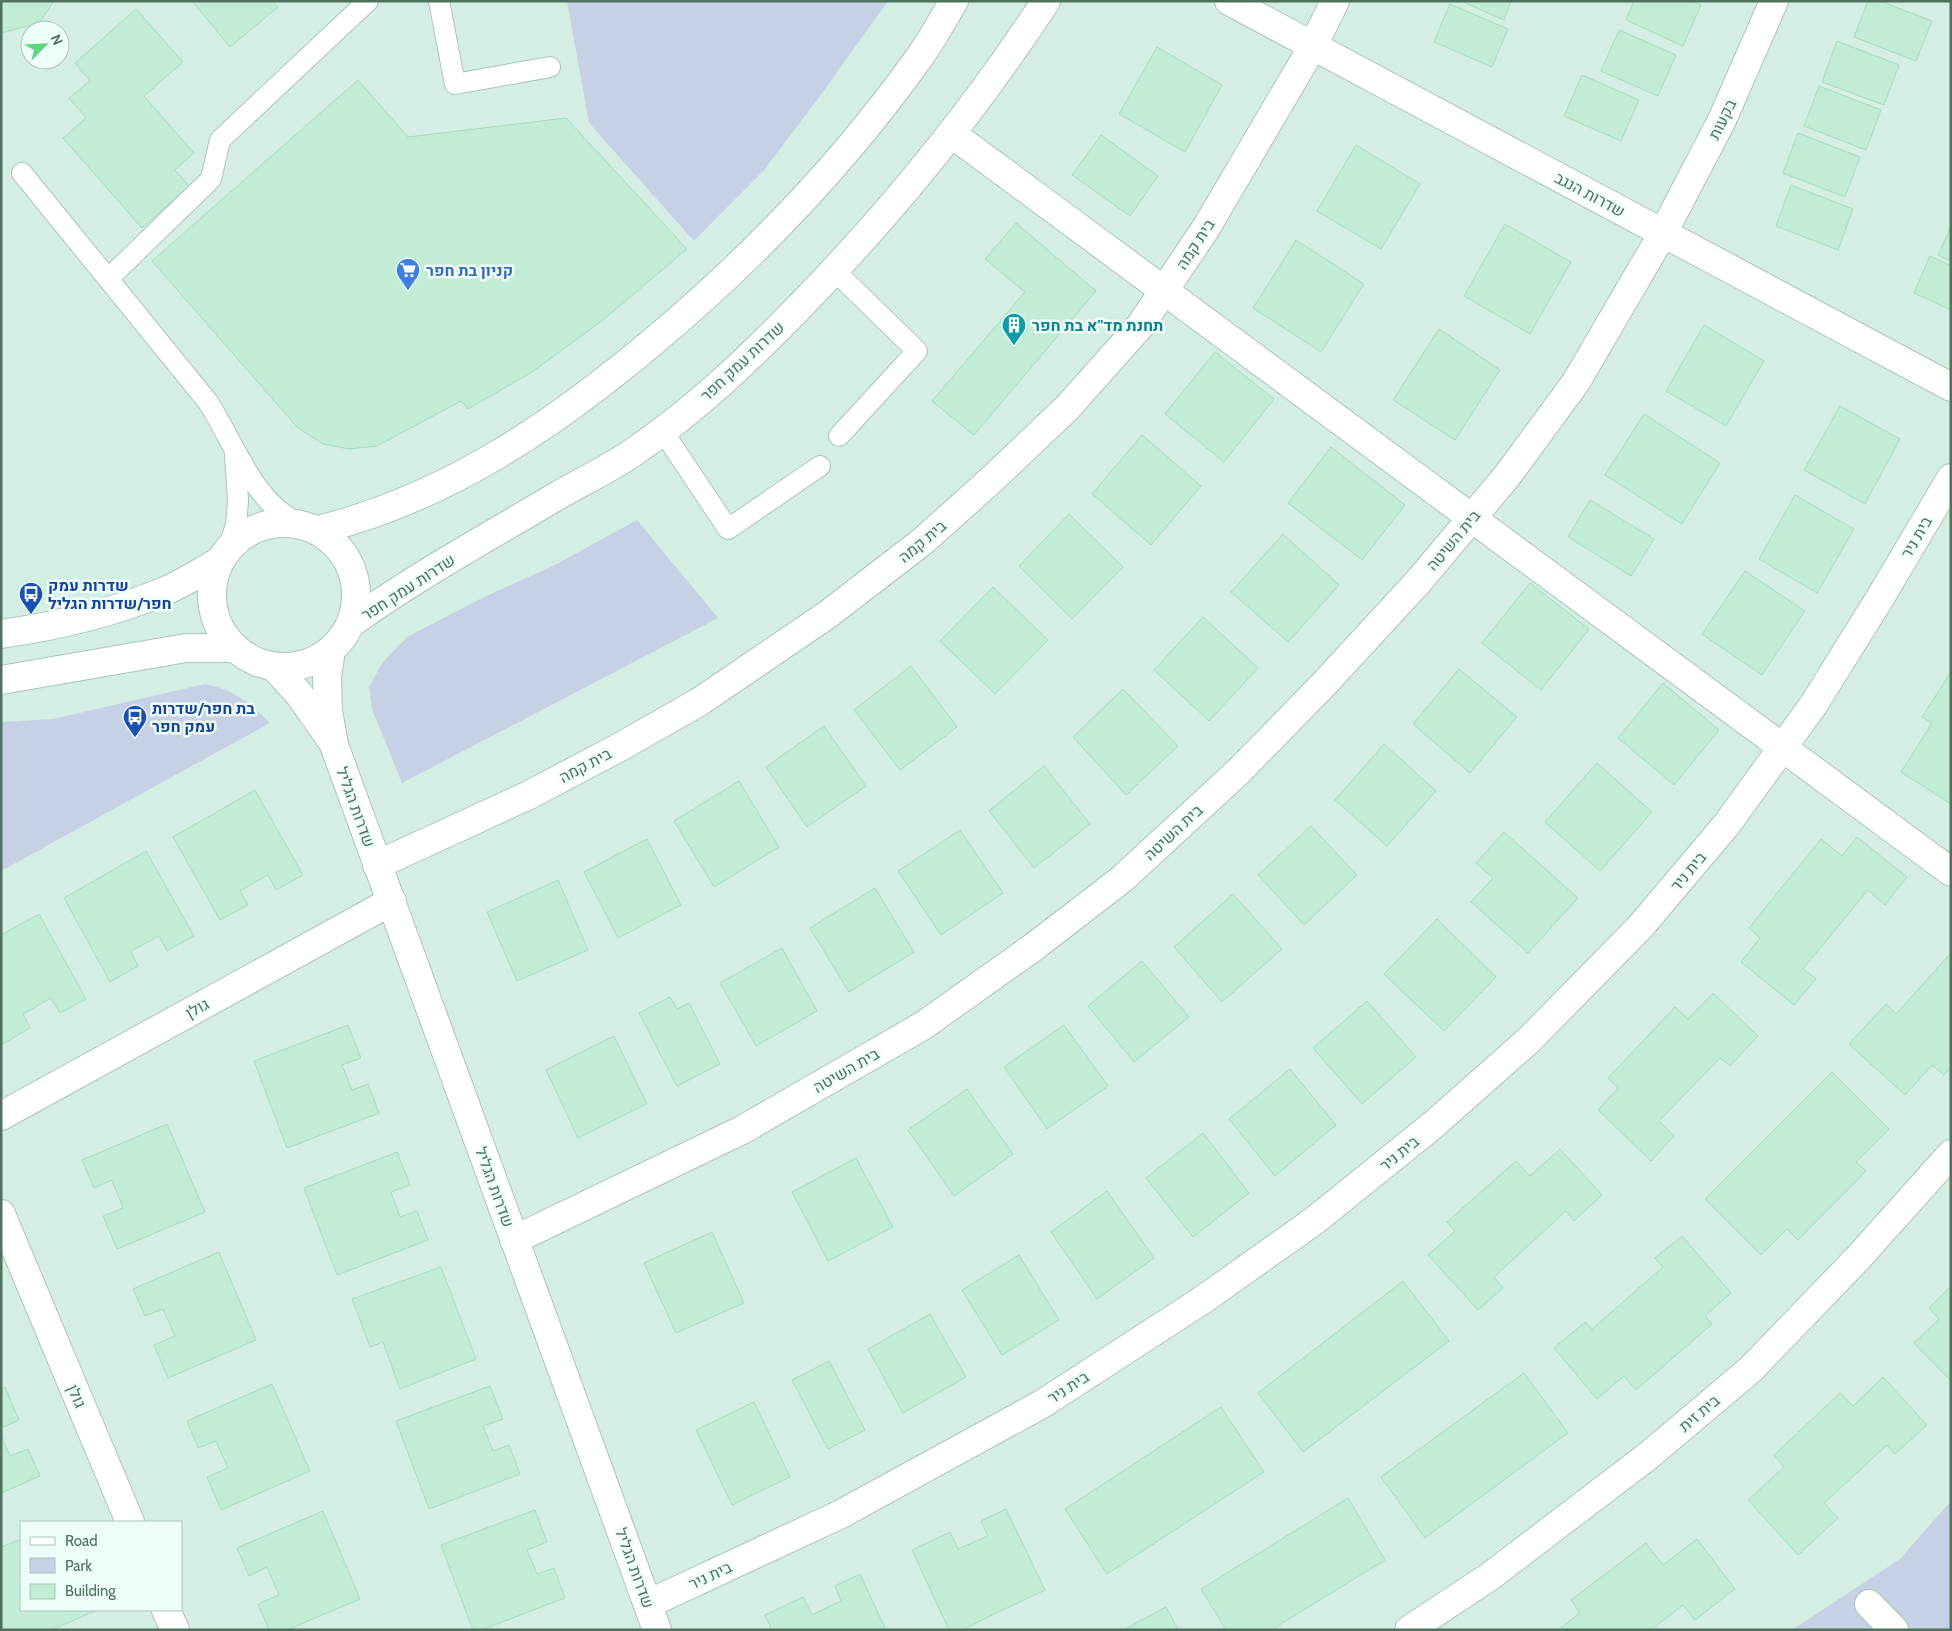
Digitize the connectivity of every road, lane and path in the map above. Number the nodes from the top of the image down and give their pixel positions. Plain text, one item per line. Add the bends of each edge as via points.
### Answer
1 (368, 1) edge
2 (439, 1) edge
3 (954, 1) edge
4 (1046, 1) edge
5 (1229, 1) edge
6 (1335, 1) edge
7 (1774, 1) edge
8 (1312, 46) junction
9 (550, 67) dead end
10 (952, 134) junction
11 (22, 173) dead end
12 (1663, 233) junction
13 (834, 271) junction
14 (108, 278) junction
15 (1164, 291) junction
16 (1951, 388) edge
17 (662, 430) junction
18 (839, 436) dead end
19 (234, 450) junction
20 (820, 466) dead end
21 (1951, 478) edge
22 (1472, 518) junction
23 (308, 527) junction
24 (223, 557) junction
25 (351, 623) junction
26 (1, 634) edge
27 (234, 648) junction
28 (331, 650) junction
29 (275, 668) junction
30 (1, 680) edge
31 (334, 744) junction
32 (1783, 747) junction
33 (377, 864) junction
34 (1951, 872) edge
35 (392, 901) junction
36 (1, 1116) edge
37 (1951, 1154) edge
38 (1, 1214) edge
39 (514, 1240) junction
40 (130, 1521) edge
41 (648, 1604) junction
42 (1868, 1604) dead end
43 (166, 1611) edge
44 (175, 1630) edge
45 (658, 1630) edge
46 (1409, 1630) edge
47 (1894, 1630) edge

1 - 14 lane via 220,140 211,179
2 - 9 lane via 455,84
3 - 23 street via 921,55 829,172 780,226 707,296 612,376 476,468 394,507 355,521
4 - 10 street, שדרות עמק חפר via 1007,61
5 - 8 street, שדרות הנגב
6 - 8 street, בית קמה
7 - 12 street, בקעות via 1722,120
8 - 12 street, שדרות הנגב
8 - 15 street, בית קמה via 1206,228
10 - 13 street, שדרות עמק חפר
10 - 15 street
11 - 14 lane
12 - 16 street, שדרות הנגב
12 - 22 street, בית השיטה via 1576,382
13 - 17 street, שדרות עמק חפר via 710,393
13 - 18 lane via 917,351
14 - 19 lane via 208,402
15 - 22 street
15 - 33 street, בית קמה via 1140,326 1068,408 923,541 827,615 699,702 620,747 529,795
17 - 20 lane via 728,529
17 - 25 street, שדרות עמק חפר via 634,451 415,580
19 - 23 lane via 278,511
19 - 24 lane via 238,501 236,525
21 - 32 street, בית ניר via 1814,704
22 - 32 street
22 - 39 street, בית השיטה via 1418,582 1239,771 1122,879 1035,946 924,1026 742,1130
23 - 24 street via 276,522 255,528 234,542
23 - 25 street via 335,543 348,560 355,579 357,600
24 - 26 street via 167,590 113,610 63,624
24 - 27 street via 212,585 212,608 220,629
25 - 28 street via 339,644
27 - 29 street via 253,661
27 - 30 street via 186,648
28 - 29 street via 320,659 299,667
28 - 31 street, שדרות הגליל via 327,677 328,711
29 - 31 street, שדרות הגליל via 299,694
31 - 33 street, שדרות הגליל
32 - 34 street
32 - 41 street, בית ניר via 1728,824 1641,926 1529,1040 1433,1125 1314,1221 1201,1302 1042,1404 841,1514
33 - 35 street, שדרות הגליל
35 - 36 street, גולן
35 - 39 street, שדרות הגליל
37 - 46 street, בית זית via 1858,1258 1751,1369 1648,1456 1489,1577
38 - 40 street, גולן
39 - 41 street, שדרות הגליל
41 - 45 street, שדרות הגליל
42 - 47 street
43 - 44 street

